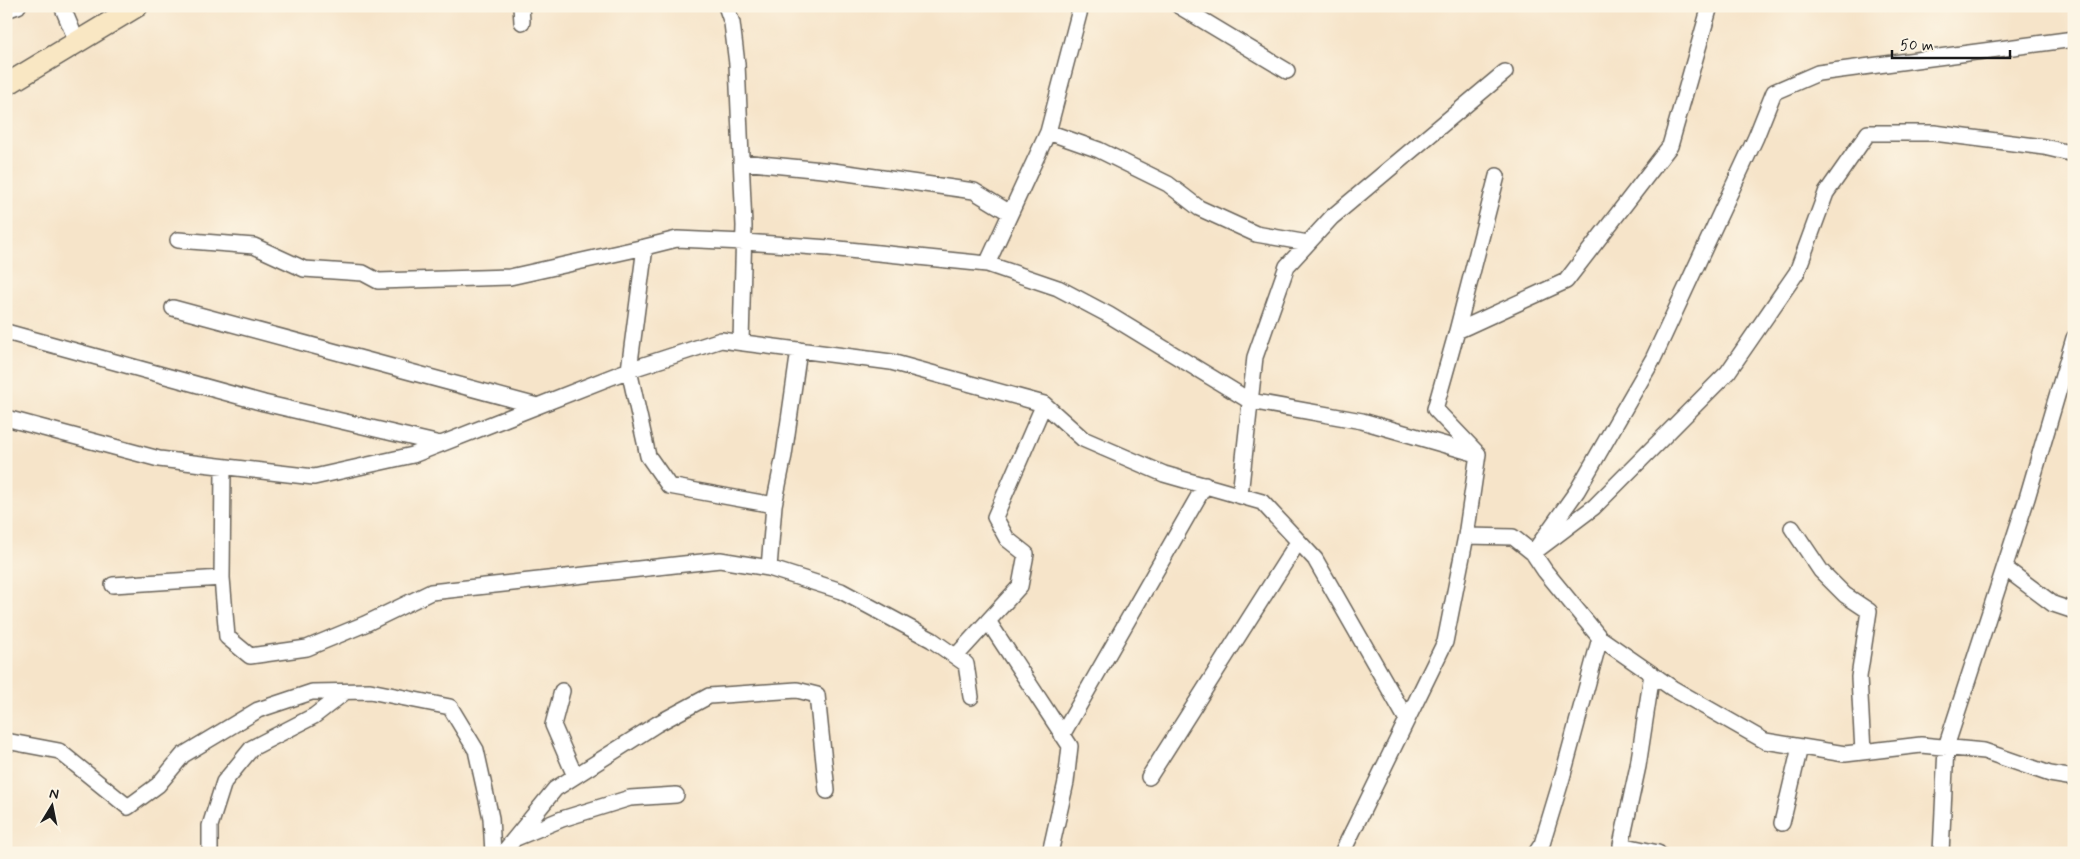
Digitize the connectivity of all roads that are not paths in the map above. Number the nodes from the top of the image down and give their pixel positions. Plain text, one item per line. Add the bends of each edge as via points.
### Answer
1 (18, 6) edge
2 (62, 6) edge
3 (136, 6) edge
4 (521, 6) edge
5 (726, 6) edge
6 (1081, 6) edge
7 (1179, 6) edge
8 (1710, 6) edge
9 (6, 10) edge
10 (522, 22) dead end
11 (2074, 39) edge
12 (77, 42) junction
13 (1287, 71) dead end
14 (1505, 72) dead end
15 (6, 85) edge
16 (1048, 132) junction
17 (2074, 154) edge
18 (742, 162) junction
19 (1497, 176) dead end
20 (1010, 213) junction
21 (178, 240) dead end
22 (744, 242) junction
23 (1308, 244) junction
24 (645, 247) junction
25 (987, 264) junction
26 (173, 308) dead end
27 (1457, 331) junction
28 (6, 332) edge
29 (2074, 338) edge
30 (740, 342) junction
31 (799, 350) junction
32 (629, 370) junction
33 (1250, 402) junction
34 (1044, 404) junction
35 (537, 406) junction
36 (6, 418) edge
37 (440, 444) junction
38 (1478, 454) junction
39 (223, 466) junction
40 (1205, 485) junction
41 (1240, 495) junction
42 (774, 504) junction
43 (1792, 528) dead end
44 (1466, 536) junction
45 (1298, 542) junction
46 (1533, 553) junction
47 (769, 568) junction
48 (2005, 568) junction
49 (222, 578) junction
50 (113, 585) dead end
51 (2074, 611) edge
52 (988, 621) junction
53 (1600, 638) junction
54 (956, 656) junction
55 (1652, 674) junction
56 (562, 691) dead end
57 (345, 692) junction
58 (971, 696) dead end
59 (1407, 720) junction
60 (1062, 735) junction
61 (6, 741) edge
62 (1800, 747) junction
63 (1946, 747) junction
64 (1863, 752) junction
65 (575, 776) junction
66 (1149, 778) dead end
67 (2074, 778) edge
68 (827, 791) dead end
69 (676, 795) dead end
70 (1782, 823) dead end
71 (514, 839) junction
72 (210, 853) edge
73 (494, 853) edge
74 (503, 853) edge
75 (1050, 853) edge
76 (1342, 853) edge
77 (1536, 853) edge
78 (1658, 853) edge
79 (1941, 853) edge

1 - 9 street
2 - 12 street
3 - 12 street
4 - 10 street
5 - 18 street via 732,23 737,64
6 - 16 street
7 - 13 street
8 - 27 street via 1670,146 1566,281
11 - 46 street via 1818,74 1774,92 1653,359 1577,491
12 - 15 street
14 - 23 street via 1332,217
16 - 20 street
16 - 23 street via 1099,150 1168,184 1199,208 1256,234
17 - 46 street via 1934,133 1868,133 1826,193 1797,272 1728,372 1594,507
18 - 20 street via 974,190
18 - 22 street
19 - 27 street
20 - 25 street
21 - 24 street via 254,246 304,269 362,273 378,280 510,277
22 - 24 street via 677,239
22 - 25 street
22 - 30 street
23 - 33 street via 1287,266 1255,357
24 - 32 street
25 - 33 street via 1058,288 1109,315
26 - 35 street
27 - 38 street via 1435,409
28 - 37 street via 264,403
29 - 48 street
30 - 31 street
30 - 32 street via 721,340
31 - 34 street via 891,362
31 - 42 street
32 - 35 street
32 - 42 street via 648,456 669,486
33 - 38 street via 1362,421
33 - 41 street
34 - 40 street via 1083,439 1164,474
34 - 52 street via 995,517 1007,539 1026,554 1020,586
35 - 37 street
36 - 39 street via 159,459
37 - 39 street via 413,455 314,477
38 - 44 street
39 - 49 street
40 - 41 street
40 - 60 street
41 - 45 street via 1262,502
42 - 47 street
43 - 64 street via 1821,571 1845,595 1869,611 1859,677
44 - 46 street via 1513,537
44 - 59 street via 1445,642
45 - 59 street via 1314,559
45 - 66 street
46 - 53 street
47 - 49 street via 720,560 431,592 307,648 250,656 227,637
47 - 54 street via 841,591
48 - 51 street via 2053,604
48 - 63 street
49 - 50 street
52 - 54 street
52 - 60 street
53 - 55 street
53 - 77 street via 1562,778 1542,844
54 - 58 street via 966,664
55 - 62 street via 1765,742
55 - 78 street via 1638,766 1621,845
56 - 65 street via 552,725
57 - 61 street via 312,692 258,710 183,755 158,786 128,807 59,751
57 - 72 street via 314,716 252,748 224,782 210,826
57 - 73 street via 370,691 450,707 476,750 491,818
59 - 76 street
60 - 75 street via 1070,746 1066,782
62 - 64 street via 1845,754
62 - 70 street
63 - 64 street via 1921,745
63 - 67 street via 1984,751 2050,774
63 - 79 street
65 - 68 street via 657,724 709,696 797,690 817,695
65 - 71 street via 555,789
69 - 71 street via 630,798
71 - 74 street

